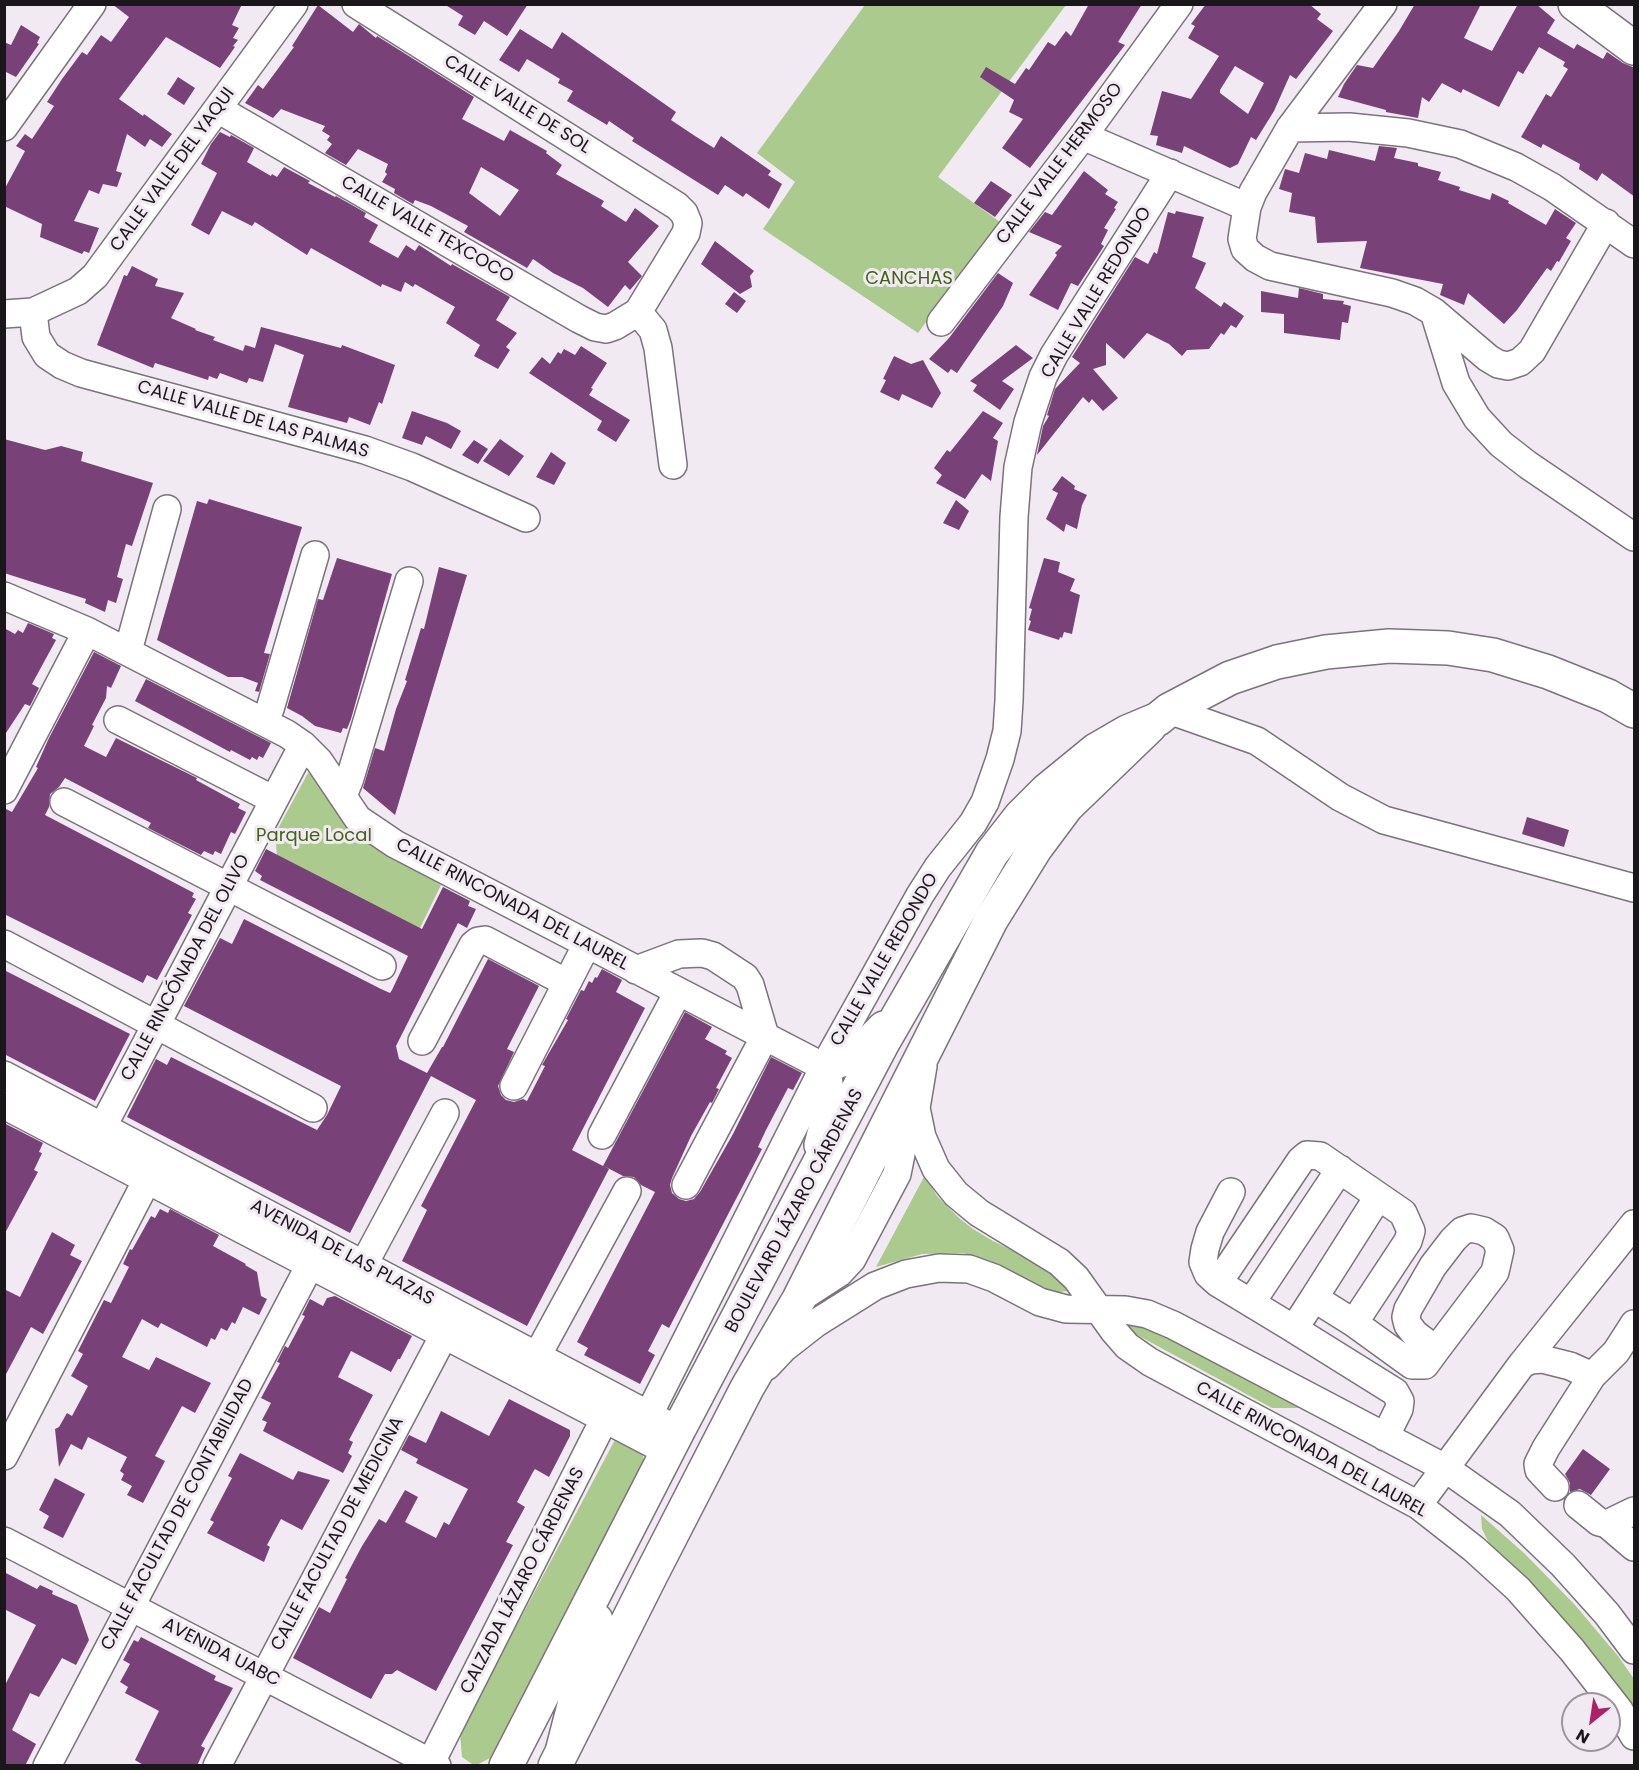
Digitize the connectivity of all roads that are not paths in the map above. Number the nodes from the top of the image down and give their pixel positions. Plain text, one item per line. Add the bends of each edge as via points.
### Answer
1 (92, 4) edge
2 (294, 4) edge
3 (356, 4) edge
4 (1179, 4) edge
5 (1383, 4) edge
6 (1575, 4) edge
7 (1633, 44) edge
8 (218, 109) junction
9 (4, 127) edge
10 (1290, 128) junction
11 (1083, 136) junction
12 (1170, 173) junction
13 (1247, 207) junction
14 (1606, 223) junction
15 (1635, 244) edge
16 (33, 312) junction
17 (638, 312) junction
18 (1434, 312) junction
19 (4, 314) edge
20 (941, 322) dead end
21 (673, 465) dead end
22 (167, 509) dead end
23 (526, 518) dead end
24 (1635, 537) edge
25 (315, 555) dead end
26 (409, 581) dead end
27 (4, 596) edge
28 (87, 631) junction
29 (128, 651) junction
30 (1635, 711) edge
31 (1163, 714) junction
32 (118, 720) dead end
33 (264, 721) junction
34 (303, 745) junction
35 (4, 790) edge
36 (343, 796) junction
37 (274, 800) junction
38 (64, 802) dead end
39 (229, 887) junction
40 (1635, 888) edge
41 (4, 944) edge
42 (587, 944) junction
43 (382, 966) dead end
44 (636, 970) junction
45 (567, 983) junction
46 (678, 992) junction
47 (908, 998) junction
48 (156, 1025) junction
49 (765, 1036) junction
50 (422, 1041) dead end
51 (927, 1045) junction
52 (824, 1067) junction
53 (4, 1075) edge
54 (514, 1086) dead end
55 (4, 1105) edge
56 (313, 1108) dead end
57 (445, 1113) dead end
58 (103, 1126) junction
59 (602, 1135) dead end
60 (1340, 1169) junction
61 (147, 1180) junction
62 (812, 1180) junction
63 (686, 1185) dead end
64 (627, 1191) dead end
65 (1231, 1192) dead end
66 (1378, 1197) junction
67 (1635, 1224) edge
68 (364, 1264) junction
69 (310, 1265) junction
70 (1218, 1283) junction
71 (1314, 1298) junction
72 (1251, 1303) junction
73 (1099, 1308) junction
74 (1354, 1323) junction
75 (1294, 1329) junction
76 (444, 1335) junction
77 (1632, 1335) edge
78 (1436, 1350) dead end
79 (537, 1356) junction
80 (1522, 1364) junction
81 (1592, 1376) junction
82 (747, 1388) junction
83 (610, 1408) junction
84 (643, 1425) junction
85 (1385, 1437) junction
86 (673, 1441) junction
87 (4, 1456) edge
88 (1445, 1468) junction
89 (1555, 1487) dead end
90 (1418, 1505) junction
91 (1578, 1505) dead end
92 (1635, 1511) edge
93 (1607, 1524) junction
94 (4, 1541) edge
95 (1635, 1547) edge
96 (610, 1563) junction
97 (130, 1606) junction
98 (1635, 1650) edge
99 (263, 1675) junction
100 (1635, 1736) edge
101 (559, 1757) edge
102 (432, 1764) edge
103 (47, 1766) edge
104 (217, 1766) edge
105 (506, 1766) edge

1 - 9 street
2 - 8 street, CALLE VALLE DEL YAQUI
3 - 17 street, CALLE VALLE DE SOL via 684,213 688,223 681,245
4 - 11 street, CALLE VALLE HERMOSO
5 - 10 street
6 - 7 main road
8 - 16 street, CALLE VALLE DEL YAQUI via 95,276 78,291
8 - 17 street, CALLE VALLE TEXCOCO via 595,327 615,326
10 - 13 street
10 - 14 street via 1349,127 1408,133 1460,144 1516,167
11 - 12 street
11 - 20 street, CALLE VALLE HERMOSO
12 - 13 street
12 - 52 street, CALLE VALLE REDONDO via 1054,355 1028,422 1018,467 1014,517 1007,731 985,802 920,895
13 - 18 street via 1242,239 1245,249 1255,258 1270,266 1392,293 1415,300
14 - 15 street
14 - 18 street via 1532,351 1520,362 1498,364
16 - 19 street
16 - 23 street, CALLE VALLE DE LAS PALMAS via 36,337 47,355 81,373 365,450 412,466
17 - 21 street via 652,330 658,348
18 - 24 street via 1456,383 1477,417 1501,444
22 - 29 street
25 - 33 street
26 - 36 street
27 - 28 street, CALLE RINCONADA DEL LAUREL
28 - 29 street, CALLE RINCONADA DEL LAUREL
28 - 35 street
29 - 33 street, CALLE RINCONADA DEL LAUREL
30 - 31 main road, BOULEVARD LÁZARO CÁRDENAS via 1548,672 1493,655 1448,648 1389,646 1277,662 1230,678
31 - 40 street via 1257,741 1340,797 1384,820
31 - 47 main road, BOULEVARD LÁZARO CÁRDENAS via 1096,750 1020,817 993,853
31 - 51 main road, BOULEVARD LÁZARO CÁRDENAS via 1067,806 1035,849 991,920
32 - 37 street
33 - 34 street, CALLE RINCONADA DEL LAUREL
34 - 36 street, CALLE RINCONADA DEL LAUREL
34 - 37 street, CALLE RINCÓNADA DEL OLIVO
36 - 42 street, CALLE RINCONADA DEL LAUREL via 358,819 395,844
37 - 39 street, CALLE RINCÓNADA DEL OLIVO
38 - 39 street
39 - 43 street
39 - 48 street, CALLE RINCÓNADA DEL OLIVO
41 - 48 street
42 - 44 street, CALLE RINCONADA DEL LAUREL
42 - 45 street
44 - 46 street, CALLE RINCONADA DEL LAUREL
44 - 49 street via 679,954 713,956 745,977
45 - 50 street via 485,940 478,941
45 - 54 street
46 - 49 street, CALLE RINCONADA DEL LAUREL
46 - 59 street
47 - 52 main road via 864,1048
47 - 62 main road, BOULEVARD LÁZARO CÁRDENAS
48 - 56 street
48 - 58 street, CALLE RINCÓNADA DEL OLIVO
49 - 52 street, CALLE RINCONADA DEL LAUREL
49 - 63 street
51 - 73 street, CALLE RINCONADA DEL LAUREL via 916,1107 922,1137 936,1169 956,1194 979,1213 1059,1263
51 - 82 main road, BOULEVARD LÁZARO CÁRDENAS via 799,1299
52 - 62 main road via 825,1130
52 - 84 street, CALLE VALLE REDONDO
53 - 58 street, AVENIDA DE LAS PLAZAS
55 - 61 street, AVENIDA DE LAS PLAZAS
57 - 68 street
58 - 68 street, AVENIDA DE LAS PLAZAS
60 - 66 street
60 - 70 street via 1320,1156 1307,1155 1301,1160
60 - 72 street
61 - 69 street, AVENIDA DE LAS PLAZAS
61 - 87 street
62 - 86 main road, BOULEVARD LÁZARO CÁRDENAS
64 - 79 street
65 - 70 street via 1204,1249 1203,1262
66 - 71 street
66 - 74 street via 1402,1214 1411,1231
67 - 80 street
68 - 79 street, AVENIDA DE LAS PLAZAS
69 - 76 street, AVENIDA DE LAS PLAZAS
69 - 97 street, CALLE FACULTAD DE CONTABILIDAD
70 - 72 street
71 - 74 street
71 - 75 street
72 - 75 street
73 - 82 street via 1066,1309 1040,1302 969,1269 939,1268 906,1274 875,1286 816,1323 784,1348
73 - 85 street via 1147,1314 1173,1325
73 - 90 street, CALLE RINCONADA DEL LAUREL via 1127,1346 1150,1362
74 - 78 street via 1412,1365 1425,1365
75 - 85 street via 1395,1392 1399,1409
76 - 83 street, AVENIDA DE LAS PLAZAS
76 - 99 street, CALLE FACULTAD DE MEDICINA
77 - 81 street
79 - 83 street, AVENIDA DE LAS PLAZAS
80 - 81 street via 1542,1359
80 - 88 street
81 - 89 street via 1538,1464
82 - 101 main road, BOULEVARD LÁZARO CÁRDENAS
83 - 84 street, AVENIDA DE LAS PLAZAS
83 - 102 street, CALZADA LÁZARO CÁRDENAS
84 - 86 street, AVENIDA DE LAS PLAZAS
85 - 88 street
86 - 96 main road, BOULEVARD LÁZARO CÁRDENAS
88 - 90 street
88 - 98 street via 1510,1514 1563,1565
90 - 100 street, CALLE RINCONADA DEL LAUREL via 1518,1589 1572,1650
91 - 93 street
92 - 93 street
93 - 95 street
94 - 97 street, AVENIDA UABC
96 - 101 main road
96 - 105 main road, BOULEVARD LÁZARO CÁRDENAS
97 - 99 street, AVENIDA UABC
97 - 103 street, CALLE FACULTAD DE CONTABILIDAD
99 - 102 street, AVENIDA UABC
99 - 104 street, CALLE FACULTAD DE MEDICINA

